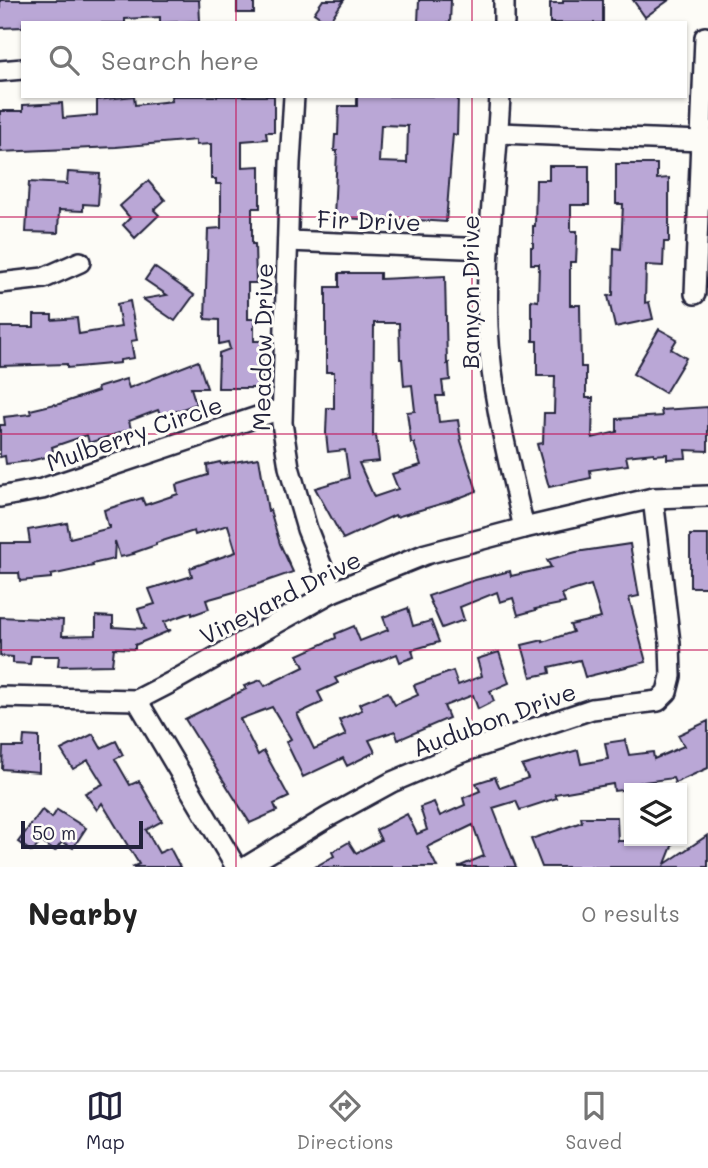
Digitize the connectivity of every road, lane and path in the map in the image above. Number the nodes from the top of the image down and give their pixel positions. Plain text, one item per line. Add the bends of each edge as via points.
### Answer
1 (505, 0) edge
2 (504, 21) edge
3 (705, 37) dead end
4 (21, 69) edge
5 (0, 71) edge
6 (294, 98) edge
7 (500, 98) edge
8 (498, 133) junction
9 (701, 141) junction
10 (288, 241) junction
11 (489, 250) junction
12 (80, 262) dead end
13 (0, 283) edge
14 (695, 294) dead end
15 (281, 409) junction
16 (708, 496) edge
17 (0, 497) edge
18 (653, 498) junction
19 (524, 528) junction
20 (332, 592) junction
21 (0, 696) edge
22 (137, 700) junction
23 (236, 867) edge
24 (246, 867) edge

1 - 2 street
3 - 9 street
4 - 5 street
6 - 10 street, Meadow Drive
7 - 8 street, Banyon Drive
8 - 9 street
8 - 11 street, Banyon Drive
9 - 14 street
10 - 11 street, Fir Drive
10 - 15 street, Meadow Drive
11 - 19 street, Banyon Drive via 492,375
12 - 13 street via 44,278
15 - 17 street, Mulberry Circle via 42,489
15 - 20 street, Meadow Drive via 289,467
16 - 18 street, Vineyard Drive
18 - 19 street, Vineyard Drive
18 - 24 street, Audubon Drive via 671,665 667,692 658,701 592,709 460,753 392,782
19 - 20 street, Vineyard Drive via 426,554
20 - 22 street, Vineyard Drive
21 - 22 street, Vineyard Drive
22 - 23 street

